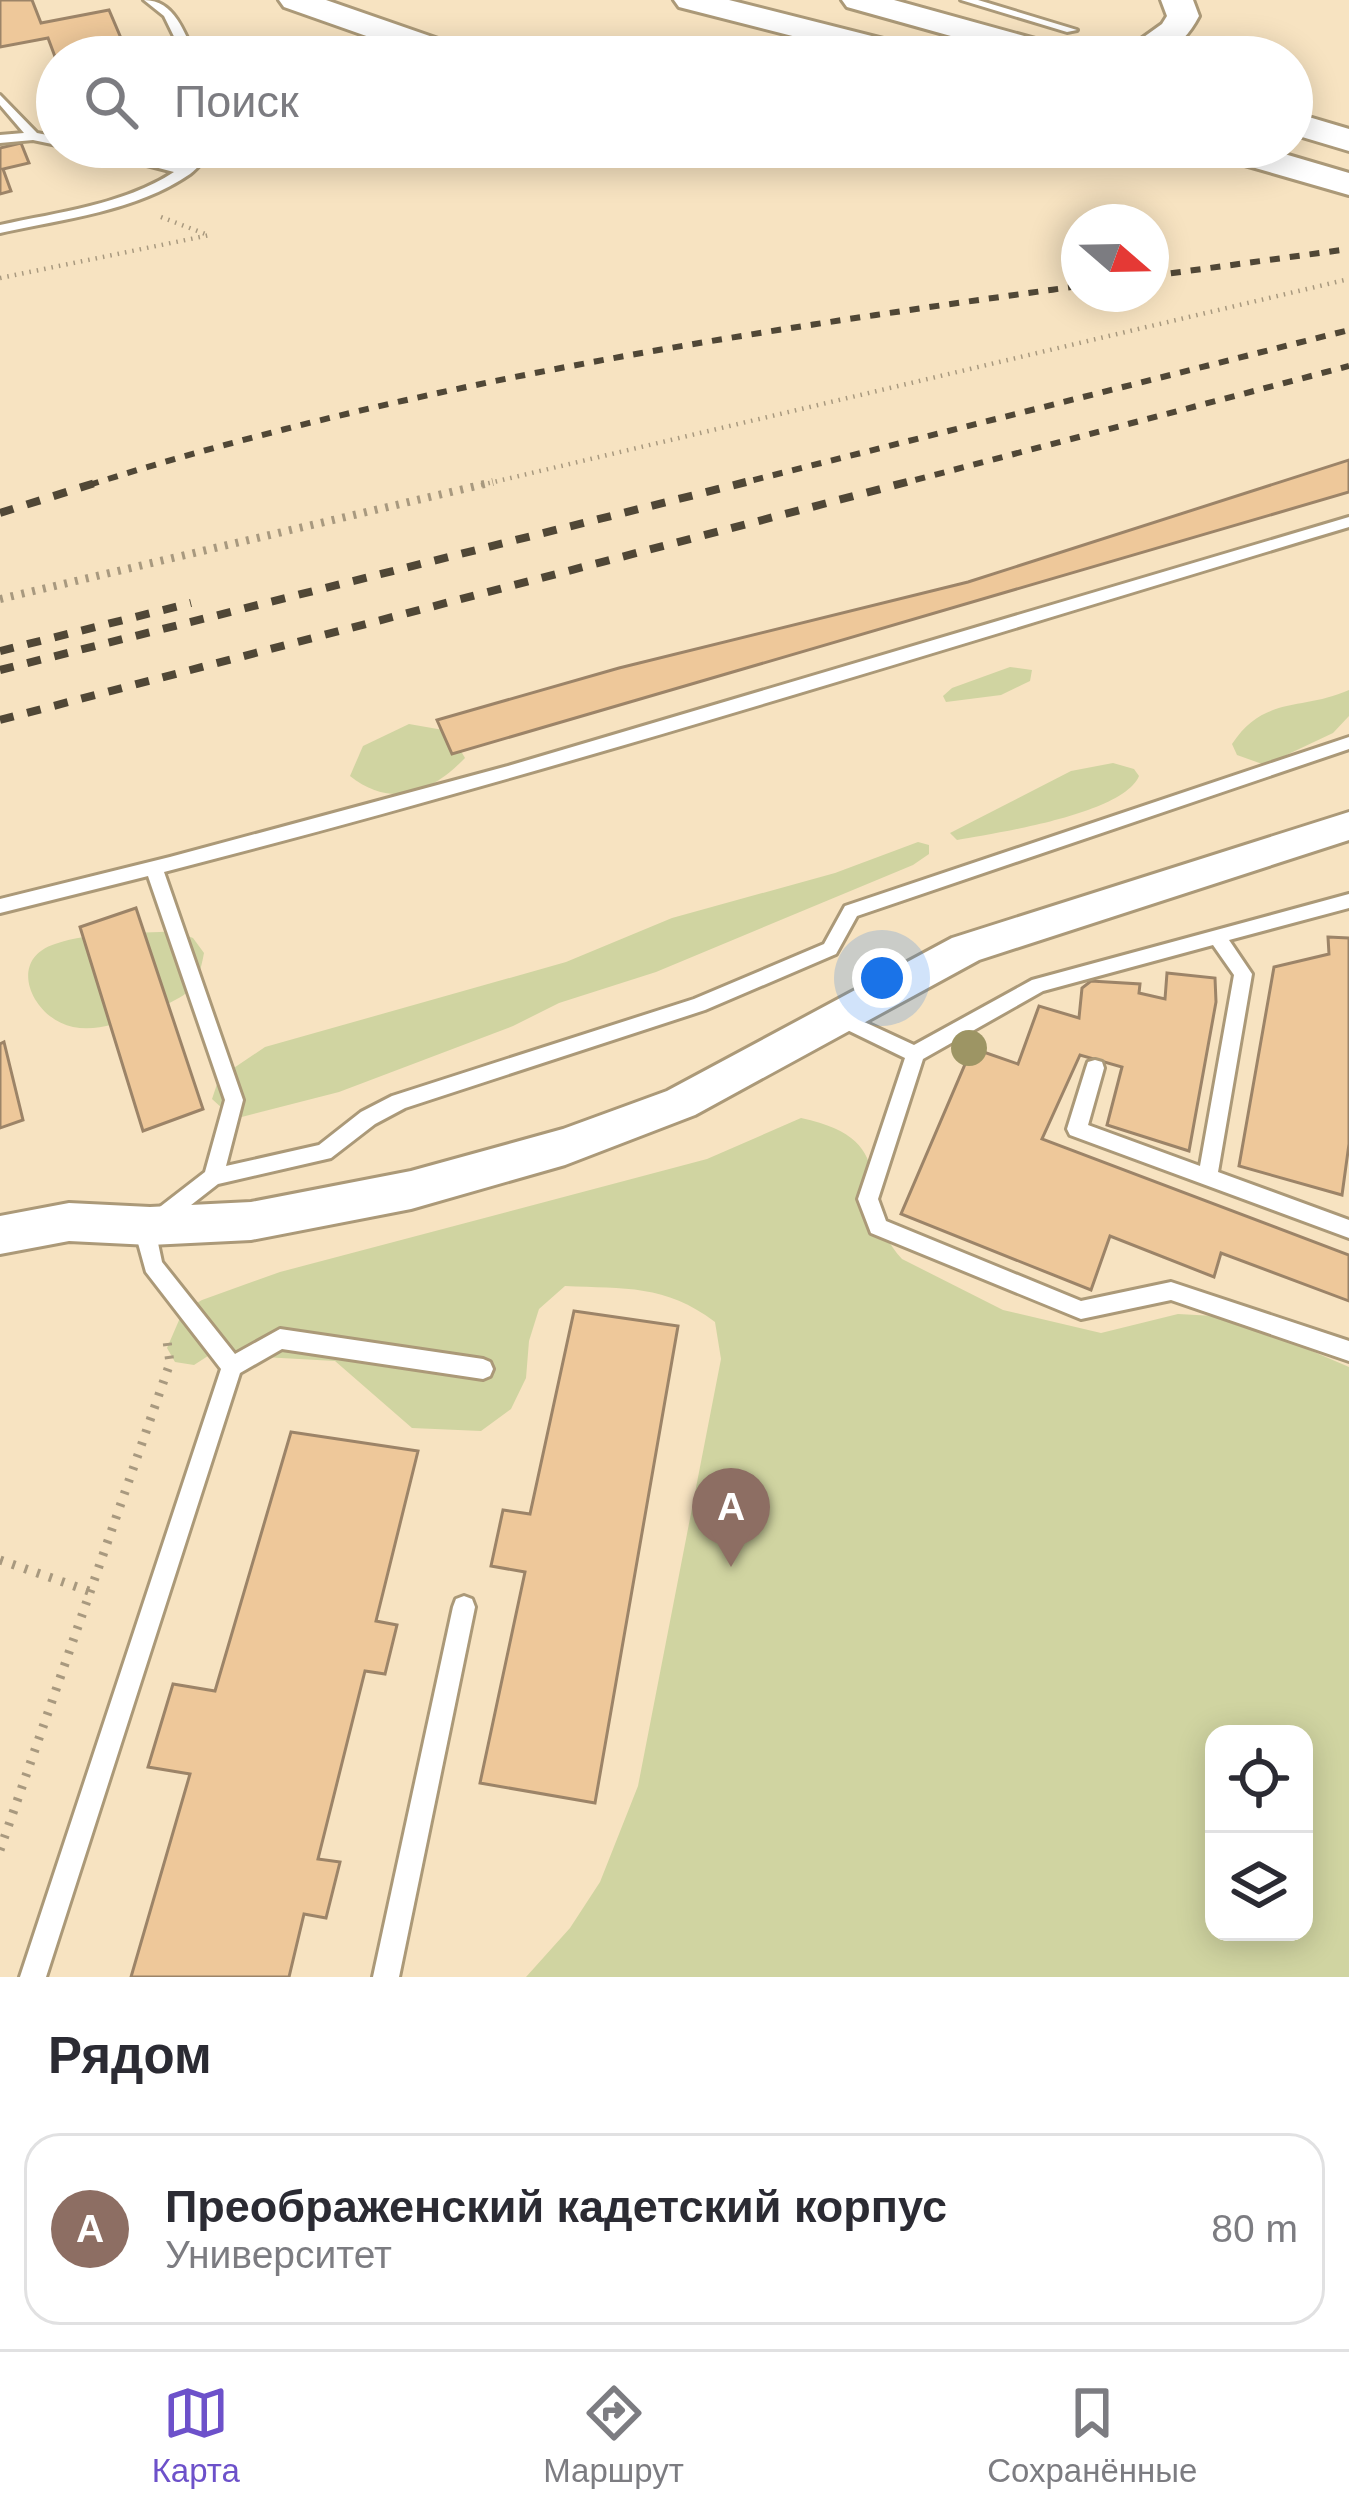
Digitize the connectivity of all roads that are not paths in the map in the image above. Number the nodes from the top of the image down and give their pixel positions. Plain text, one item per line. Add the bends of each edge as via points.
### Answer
1 (148, 0) edge
2 (690, 0) edge
3 (858, 0) edge
4 (966, 0) edge
5 (1177, 0) edge
6 (312, 3) edge
7 (180, 36) edge
8 (401, 36) edge
9 (832, 36) edge
10 (1014, 36) edge
11 (1040, 36) edge
12 (1171, 36) edge
13 (0, 98) edge
14 (1313, 129) edge
15 (33, 136) junction
16 (36, 137) edge
17 (0, 140) edge
18 (1349, 140) edge
19 (174, 168) edge
20 (190, 168) edge
21 (1295, 168) edge
22 (187, 171) junction
23 (1349, 184) edge
24 (0, 229) edge
25 (1349, 522) edge
26 (1349, 743) edge
27 (1349, 826) edge
28 (154, 869) junction
29 (1349, 901) edge
30 (0, 906) edge
31 (1216, 937) junction
32 (838, 1017) junction
33 (916, 1054) junction
34 (1096, 1068) dead end
35 (213, 1177) junction
36 (1208, 1177) junction
37 (150, 1226) junction
38 (1349, 1229) edge
39 (0, 1234) edge
40 (1349, 1351) edge
41 (232, 1367) junction
42 (483, 1369) dead end
43 (464, 1607) dead end
44 (34, 1977) edge
45 (386, 1977) edge

1 - 7 lane via 169,14
2 - 9 main road
3 - 10 main road
4 - 11 lane
5 - 12 main road via 1184,16
6 - 8 main road
13 - 15 lane
14 - 18 main road
15 - 16 lane
15 - 17 lane
19 - 22 lane
20 - 22 lane
21 - 23 main road
22 - 24 lane via 155,188
25 - 28 lane
26 - 35 lane via 851,911 830,949 699,1005 399,1102 324,1152
27 - 32 street via 966,950
28 - 30 lane
28 - 35 lane via 234,1100
29 - 31 lane
31 - 33 lane via 1038,985
31 - 36 lane via 1243,974
32 - 33 lane
32 - 37 street via 681,1103 565,1147 327,1208
33 - 40 lane via 868,1199 878,1227 1081,1310 1171,1291
34 - 36 lane via 1076,1129
35 - 37 lane
36 - 38 lane
37 - 39 street via 69,1222
37 - 41 lane via 153,1266
41 - 42 lane via 280,1340
41 - 44 lane
43 - 45 lane

